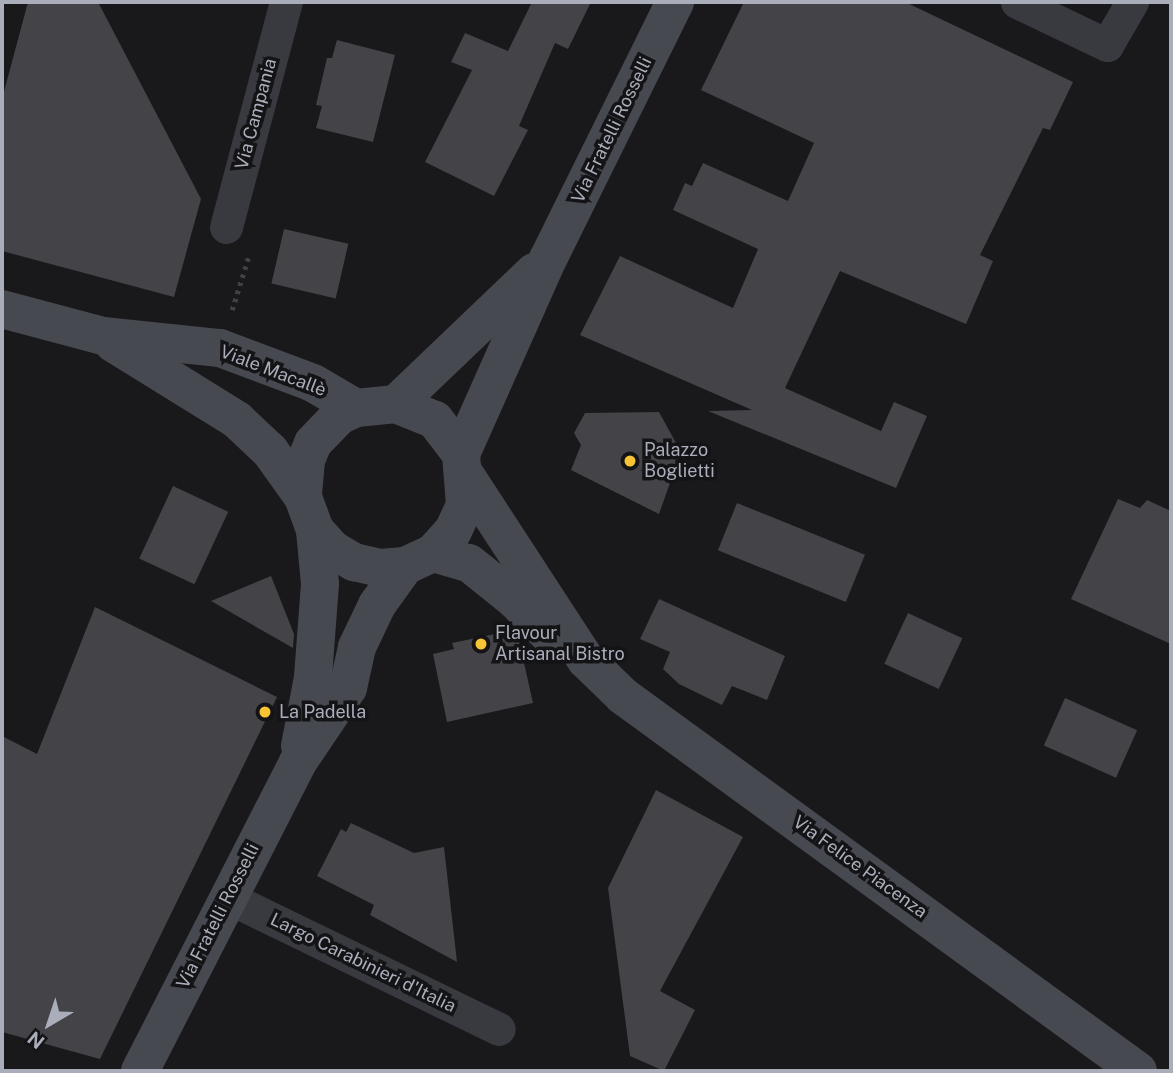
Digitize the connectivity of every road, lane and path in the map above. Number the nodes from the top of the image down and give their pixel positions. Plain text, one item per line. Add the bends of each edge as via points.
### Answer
1 (286, 2) edge
2 (675, 2) edge
3 (1017, 2) edge
4 (1132, 2) edge
5 (226, 226) joint
6 (548, 259) junction
7 (2, 309) edge
8 (103, 336) junction
9 (220, 348) junction
10 (396, 404) junction
11 (356, 408) junction
12 (464, 465) junction
13 (309, 514) junction
14 (419, 559) junction
15 (586, 660) junction
16 (298, 762) junction
17 (227, 897) junction
18 (499, 1029) dead end
19 (140, 1071) edge
20 (1138, 1071) edge

1 - 5 street, Via Campania
2 - 6 street, Via Fratelli Rosselli
3 - 4 street via 1107,45
5 - 9 path via 256,233
6 - 10 street, Via Fratelli Rosselli
6 - 12 street, Via Fratelli Rosselli
7 - 8 street, Viale Macallè
8 - 9 street, Viale Macallè
8 - 13 street, Viale Macallè via 237,419 270,451
9 - 11 street, Viale Macallè via 313,383
10 - 11 street
10 - 12 street via 435,420
11 - 13 street via 339,416 313,443 306,460
12 - 14 street via 465,505 453,531
12 - 15 street, Via Felice Piacenza
13 - 14 street via 332,549 354,562 380,568
13 - 16 street, Via Fratelli Rosselli via 318,611 313,677
14 - 15 street, Via Felice Piacenza via 470,563 515,600 554,641
14 - 16 street, Via Fratelli Rosselli via 367,626 348,688
15 - 20 street, Via Felice Piacenza via 623,696
16 - 17 street, Via Fratelli Rosselli
17 - 18 street, Largo Carabinieri d'Italia
17 - 19 street, Via Fratelli Rosselli

